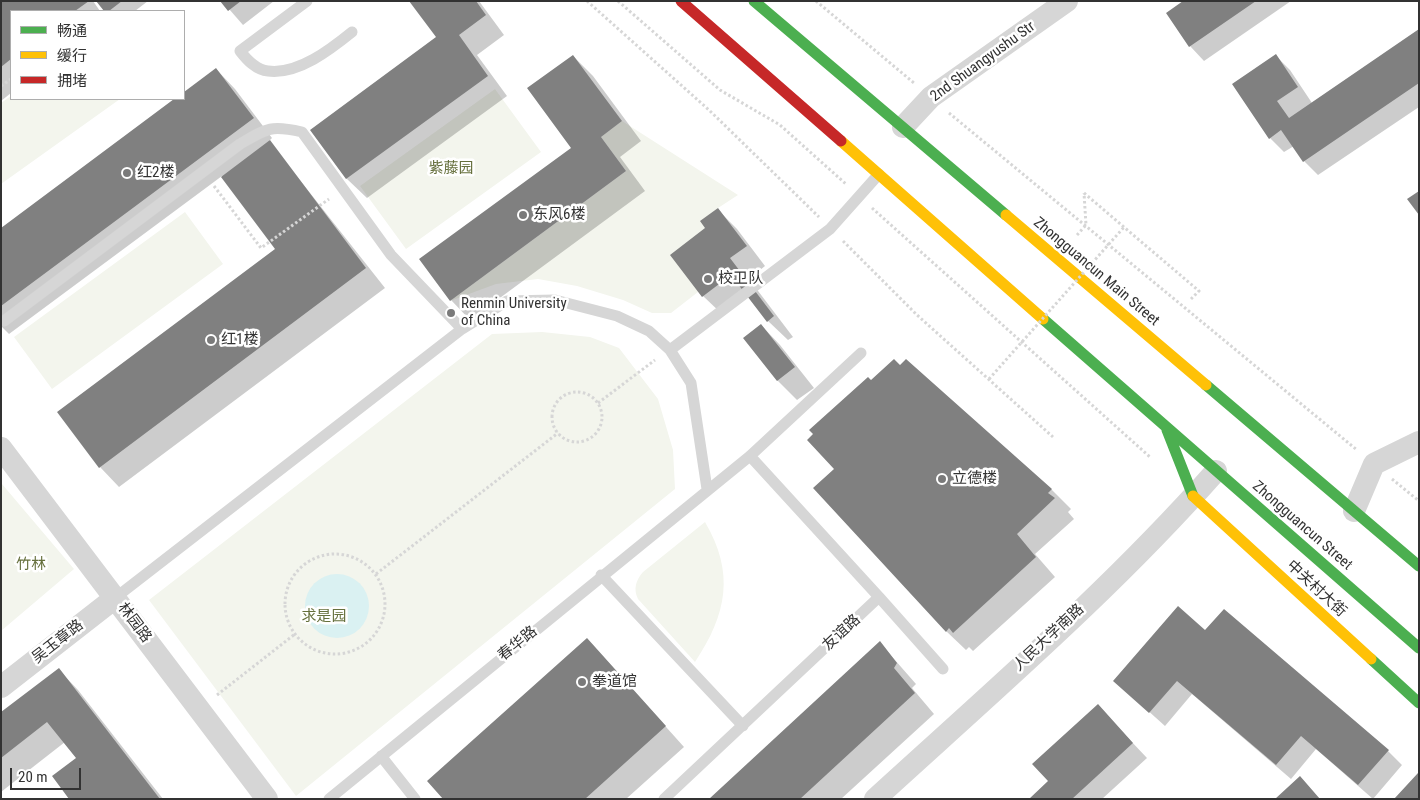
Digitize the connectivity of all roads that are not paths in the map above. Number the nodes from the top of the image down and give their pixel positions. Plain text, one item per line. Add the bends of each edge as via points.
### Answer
1 (307, 1) edge
2 (681, 1) edge
3 (754, 1) edge
4 (1067, 1) edge
5 (767, 5) edge
6 (352, 32) dead end
7 (903, 127) junction
8 (879, 174) junction
9 (4, 321) dead end
10 (462, 329) junction
11 (670, 350) junction
12 (860, 353) dead end
13 (1165, 426) junction
14 (1419, 442) edge
15 (1, 448) edge
16 (750, 456) junction
17 (1216, 471) junction
18 (706, 489) junction
19 (1193, 496) junction
20 (1354, 511) junction
21 (1419, 566) edge
22 (601, 575) junction
23 (879, 597) junction
24 (115, 598) junction
25 (1419, 648) edge
26 (943, 669) dead end
27 (1, 687) edge
28 (1419, 703) edge
29 (743, 726) junction
30 (381, 756) junction
31 (267, 799) edge
32 (329, 799) edge
33 (415, 799) edge
34 (664, 799) edge
35 (875, 799) edge

1 - 6 lane via 240,51 251,64 267,72 286,70 324,55
2 - 8 main road
3 - 5 main road, Zhongguancun Main Street
4 - 7 street, 2nd Shuangyushu Str via 931,97
5 - 7 main road, Zhongguancun Main Street
7 - 20 main road, Zhongguancun Main Street
8 - 11 lane via 830,229
8 - 13 main road
9 - 10 lane via 265,129 283,128 302,132 391,255
10 - 11 lane via 507,301 555,300 617,316 649,331
10 - 24 lane
11 - 18 lane via 691,383
12 - 16 lane, 春华路
13 - 17 main road, Zhongguancun Street
13 - 19 main road
14 - 20 street via 1374,464
15 - 24 street, 林园路
16 - 18 lane, 春华路
16 - 23 lane
17 - 19 street, 人民大学南路
17 - 25 main road, Zhongguancun Street
18 - 22 lane, 春华路
19 - 28 main road, 中关村大街
19 - 35 street, 人民大学南路 via 1068,621
20 - 21 main road, Zhongguancun Main Street
22 - 29 lane
22 - 30 lane, 春华路
23 - 26 lane
23 - 29 lane, 友谊路
24 - 27 street, 吴玉章路
24 - 31 street, 林园路
29 - 34 lane, 友谊路
30 - 32 lane, 春华路
30 - 33 lane

